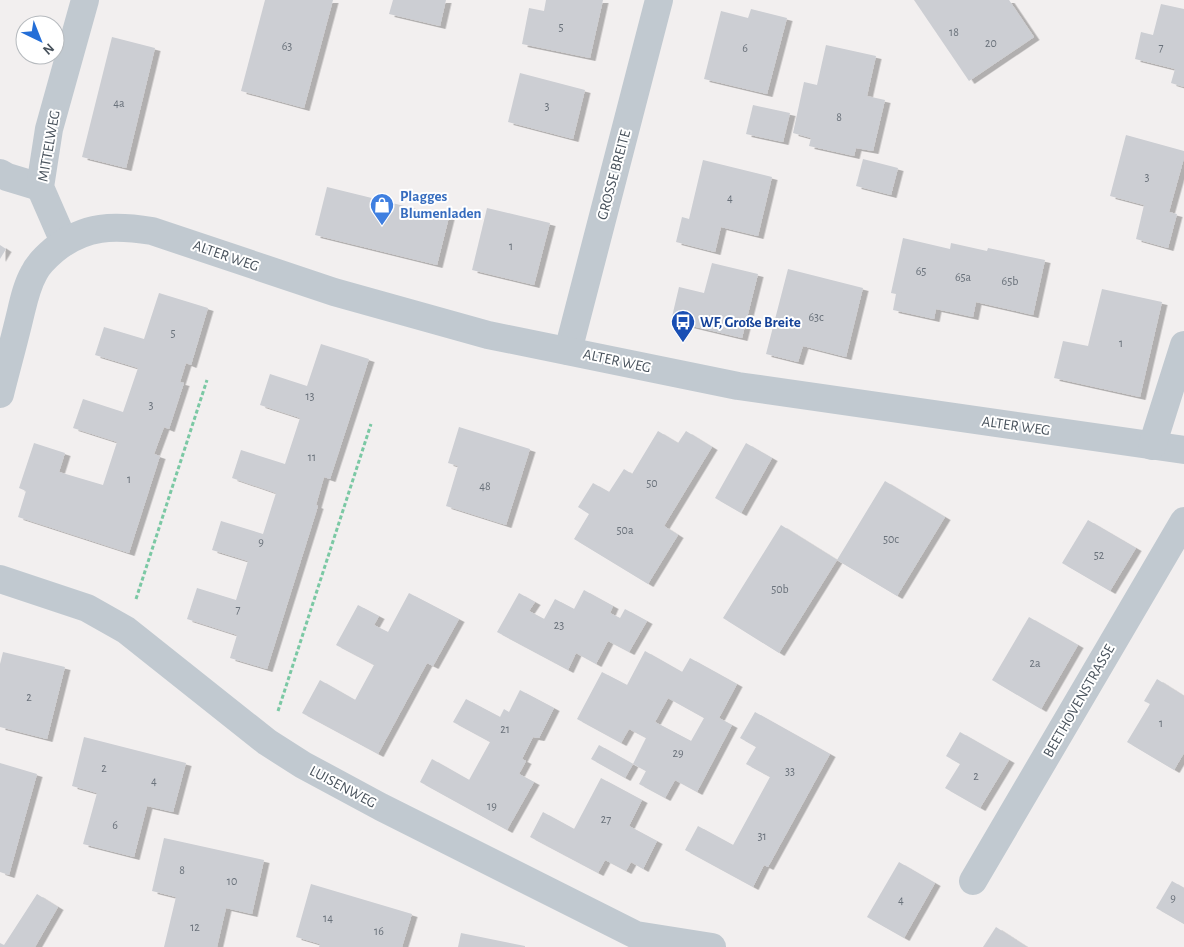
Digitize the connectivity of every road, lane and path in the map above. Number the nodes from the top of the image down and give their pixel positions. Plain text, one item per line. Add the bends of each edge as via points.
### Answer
1 (85, 0) edge
2 (659, 0) edge
3 (0, 173) edge
4 (40, 187) junction
5 (64, 242) junction
6 (1184, 345) edge
7 (568, 351) junction
8 (206, 380) dead end
9 (0, 394) edge
10 (371, 424) dead end
11 (1152, 446) junction
12 (1184, 450) edge
13 (1184, 521) edge
14 (0, 579) edge
15 (126, 630) junction
16 (267, 742) junction
17 (973, 881) dead end
18 (712, 947) edge

1 - 4 street, MITTELWEG via 49,129
2 - 7 street, GROSSE BREITE
3 - 4 street
4 - 5 street, MITTELWEG
5 - 7 street, ALTER WEG via 97,228 152,230 334,292 488,335
5 - 9 street via 34,272 25,294
6 - 11 street
7 - 11 street, ALTER WEG via 738,386
8 - 15 path
10 - 16 path
11 - 12 street, ALTER WEG
13 - 17 street, BEETHOVENSTRASSE
14 - 15 street, LUISENWEG via 87,608
15 - 16 street, LUISENWEG
16 - 18 street, LUISENWEG via 381,807 636,935

